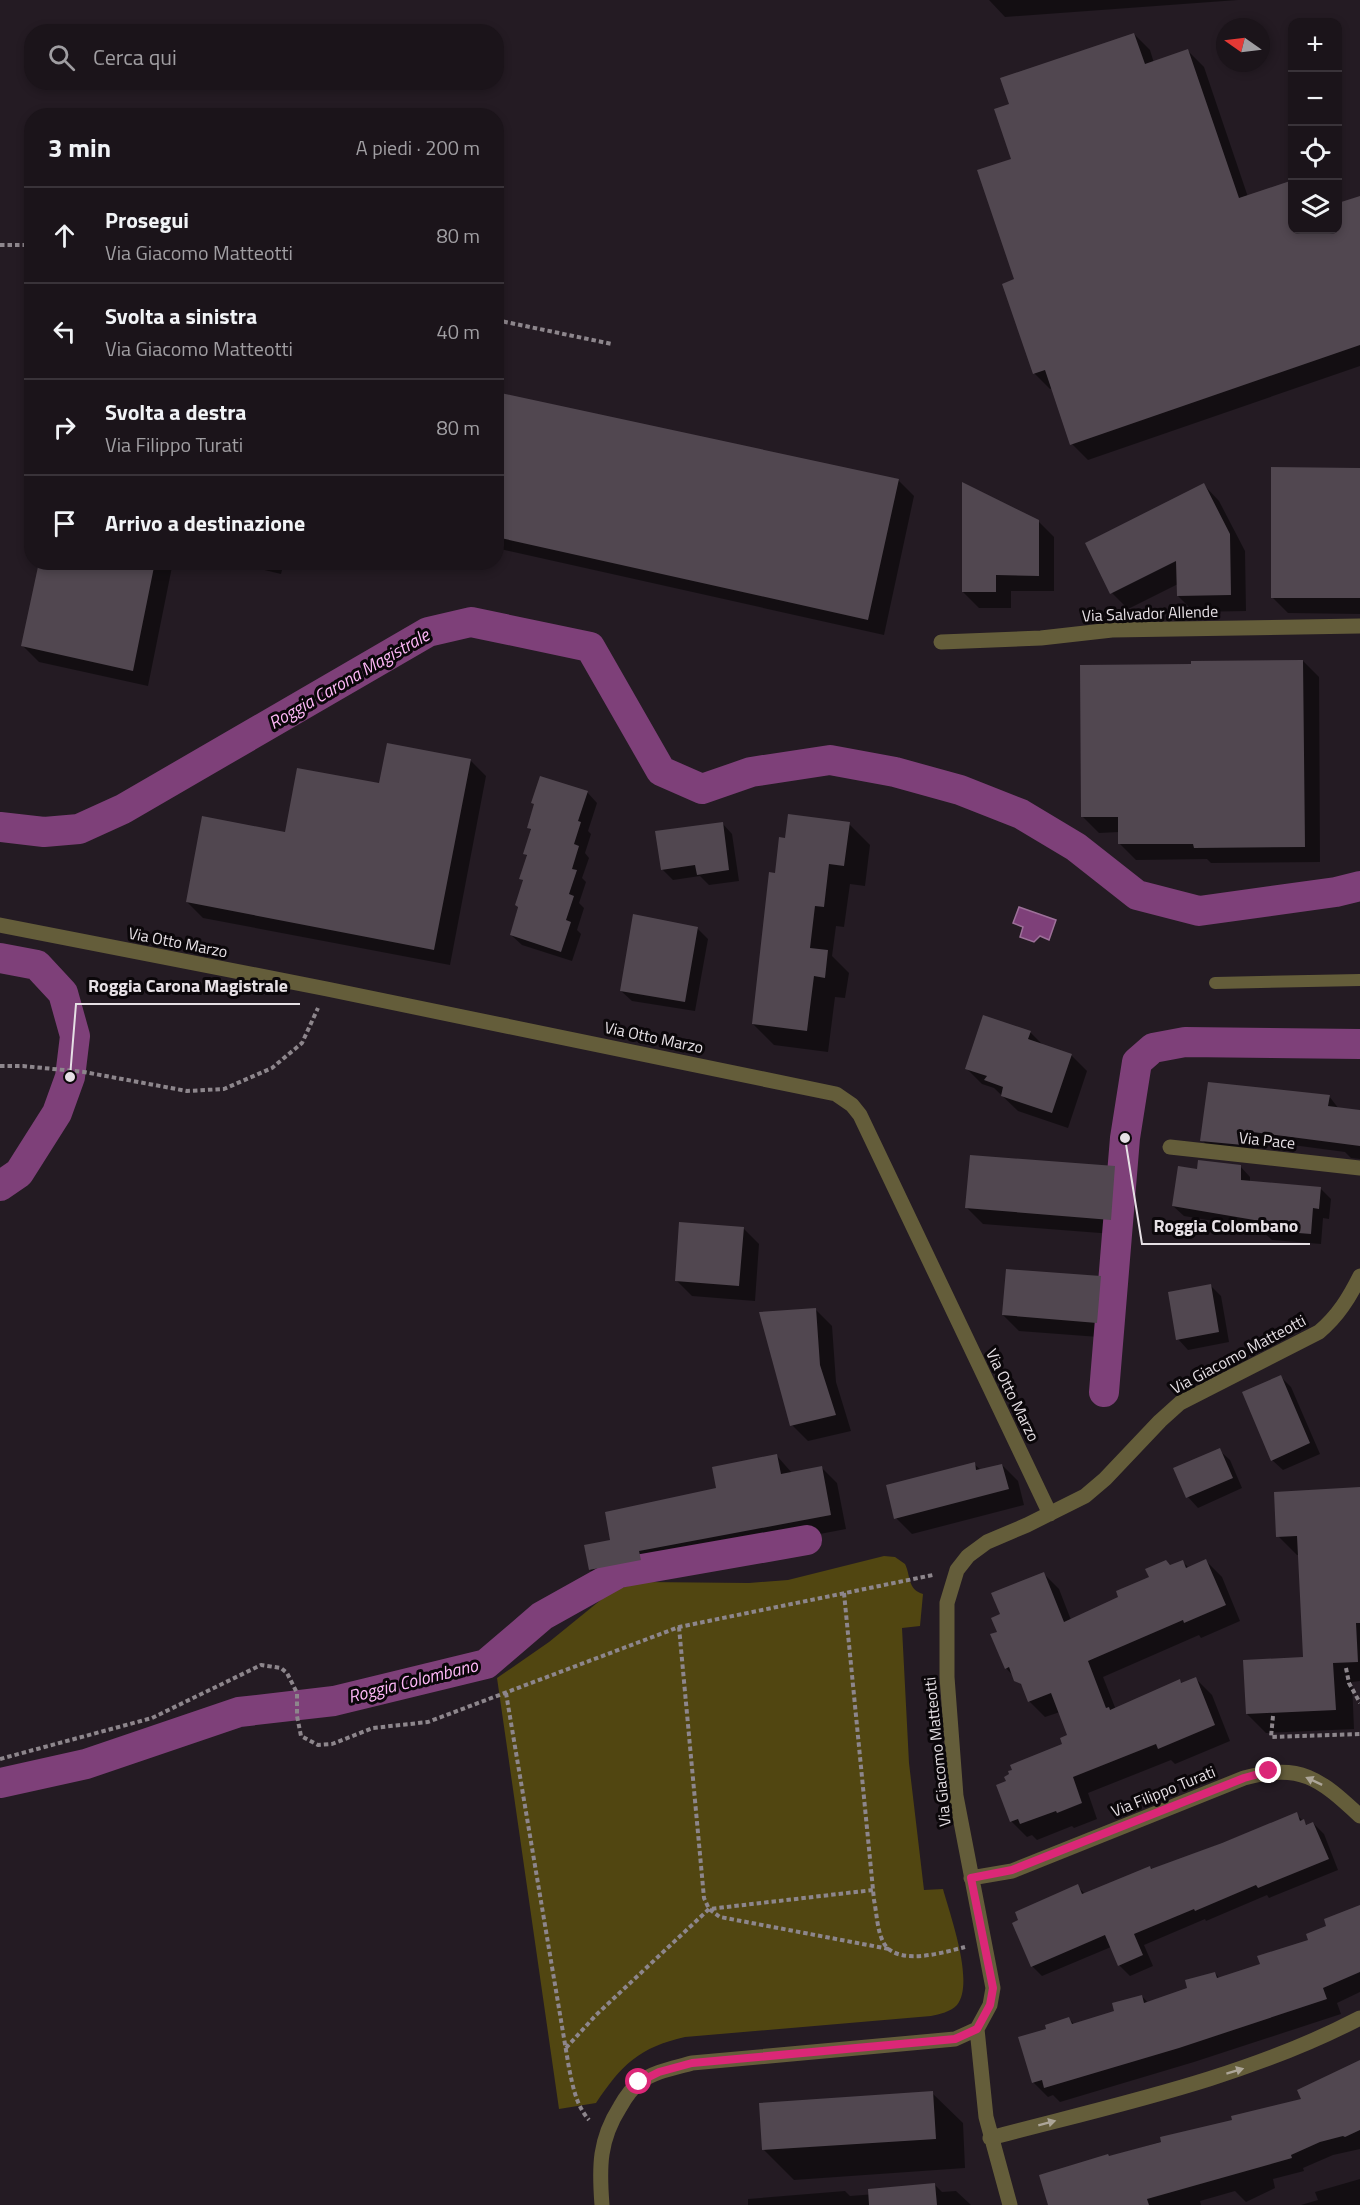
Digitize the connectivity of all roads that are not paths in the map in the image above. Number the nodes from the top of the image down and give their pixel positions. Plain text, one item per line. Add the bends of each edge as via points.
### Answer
1 (1360, 626) edge
2 (941, 642) dead end
3 (0, 925) edge
4 (1360, 980) edge
5 (1215, 983) dead end
6 (1170, 1147) dead end
7 (1360, 1168) edge
8 (1360, 1276) edge
9 (1050, 1514) junction
10 (1360, 1816) edge
11 (971, 1878) junction
12 (1360, 2018) edge
13 (977, 2029) junction
14 (990, 2138) junction
15 (602, 2205) edge
16 (1010, 2205) edge

1 - 2 street, Via Salvador Allende via 1112,630 1041,638
3 - 9 street, Via Otto Marzo via 825,1090 844,1099 860,1115
4 - 5 lane
6 - 7 street, Via Pace
8 - 9 street, Via Giacomo Matteotti via 1349,1299 1319,1332 1180,1403 1105,1479 1085,1496
9 - 11 street, Via Giacomo Matteotti via 987,1542 969,1556 957,1570 947,1603 947,1677 956,1796
10 -> 11 street, Via Filippo Turati via 1314,1779 1269,1771 1012,1870
11 - 13 street, Via Giacomo Matteotti via 993,1988 990,2005
14 -> 12 street via 1236,2072 1281,2056
13 - 14 street
13 - 15 street via 955,2039 692,2063 659,2072 639,2082 607,2131 601,2147
14 - 16 street

